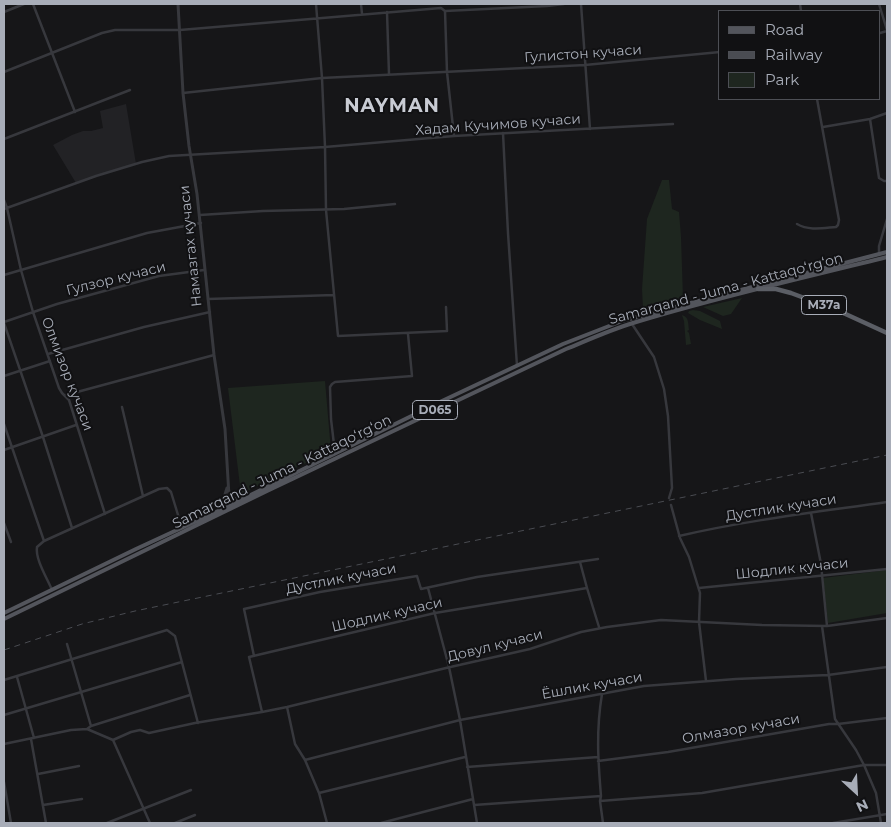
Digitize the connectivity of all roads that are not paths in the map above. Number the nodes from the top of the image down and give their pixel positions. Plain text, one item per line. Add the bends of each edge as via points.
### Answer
1 (24, 4) edge
2 (33, 4) edge
3 (178, 4) edge
4 (316, 4) edge
5 (361, 4) edge
6 (407, 4) edge
7 (564, 4) edge
8 (581, 4) edge
9 (878, 4) edge
10 (884, 4) edge
11 (408, 10) junction
12 (445, 11) junction
13 (4, 12) edge
14 (387, 12) junction
15 (881, 13) edge
16 (362, 14) junction
17 (318, 18) junction
18 (180, 30) junction
19 (887, 30) edge
20 (718, 52) edge
21 (53, 53) junction
22 (585, 65) junction
23 (4, 72) edge
24 (447, 72) junction
25 (390, 74) junction
26 (322, 78) junction
27 (130, 90) dead end
28 (183, 93) junction
29 (817, 100) edge
30 (75, 112) junction
31 (887, 113) edge
32 (870, 119) junction
33 (673, 124) dead end
34 (823, 127) junction
35 (590, 129) junction
36 (503, 133) junction
37 (454, 136) junction
38 (4, 139) edge
39 (325, 147) junction
40 (190, 155) junction
41 (887, 181) edge
42 (4, 200) edge
43 (395, 204) dead end
44 (5, 209) edge
45 (326, 210) junction
46 (200, 215) junction
47 (887, 219) edge
48 (201, 223) junction
49 (796, 224) dead end
50 (887, 252) edge
51 (879, 254) junction
52 (887, 257) edge
53 (21, 270) junction
54 (204, 270) junction
55 (4, 275) edge
56 (758, 289) junction
57 (334, 294) junction
58 (208, 299) junction
59 (446, 307) dead end
60 (33, 312) junction
61 (210, 312) junction
62 (4, 323) edge
63 (632, 324) junction
64 (887, 333) edge
65 (408, 334) junction
66 (48, 354) junction
67 (214, 355) junction
68 (50, 361) junction
69 (517, 366) junction
70 (20, 371) junction
71 (4, 376) edge
72 (471, 388) junction
73 (474, 393) junction
74 (65, 396) junction
75 (122, 407) dead end
76 (4, 424) edge
77 (76, 425) junction
78 (43, 436) junction
79 (362, 440) junction
80 (364, 445) junction
81 (11, 448) junction
82 (4, 450) edge
83 (335, 453) junction
84 (228, 485) junction
85 (143, 496) junction
86 (669, 498) dead end
87 (239, 500) junction
88 (887, 502) edge
89 (670, 505) dead end
90 (218, 511) junction
91 (811, 513) junction
92 (105, 514) junction
93 (4, 523) edge
94 (72, 528) junction
95 (182, 528) junction
96 (679, 536) junction
97 (44, 541) junction
98 (11, 542) dead end
99 (598, 559) dead end
100 (580, 562) junction
101 (887, 569) edge
102 (821, 576) junction
103 (64, 586) junction
104 (428, 588) junction
105 (587, 588) junction
106 (699, 588) junction
107 (52, 590) junction
108 (4, 613) edge
109 (435, 613) junction
110 (887, 618) edge
111 (4, 619) edge
112 (698, 622) junction
113 (822, 626) junction
114 (827, 626) junction
115 (599, 628) junction
116 (67, 644) dead end
117 (254, 656) junction
118 (72, 659) junction
119 (182, 662) junction
120 (887, 666) edge
121 (449, 667) junction
122 (828, 675) junction
123 (17, 676) junction
124 (4, 680) edge
125 (706, 681) junction
126 (82, 693) junction
127 (602, 694) junction
128 (191, 695) junction
129 (287, 707) junction
130 (26, 709) junction
131 (262, 712) junction
132 (4, 715) edge
133 (887, 718) edge
134 (460, 720) junction
135 (198, 723) junction
136 (838, 724) junction
137 (92, 726) junction
138 (87, 729) junction
139 (32, 738) junction
140 (113, 740) junction
141 (4, 744) edge
142 (466, 757) junction
143 (598, 757) junction
144 (305, 760) junction
145 (598, 761) junction
146 (864, 765) junction
147 (887, 765) edge
148 (79, 766) dead end
149 (467, 767) junction
150 (38, 774) junction
151 (4, 782) edge
152 (191, 790) dead end
153 (319, 793) junction
154 (601, 796) junction
155 (82, 799) dead end
156 (473, 799) junction
157 (600, 801) junction
158 (43, 805) junction
159 (474, 805) junction
160 (143, 808) junction
161 (887, 814) edge
162 (195, 815) dead end
163 (880, 815) junction
164 (11, 823) edge
165 (46, 823) edge
166 (107, 823) edge
167 (150, 823) edge
168 (175, 823) edge
169 (326, 823) edge
170 (381, 823) edge
171 (477, 823) edge
172 (603, 823) edge
173 (833, 823) edge
174 (881, 823) edge

1 - 13 street
2 - 21 street
3 - 18 street, Намазгах кучаси
4 - 17 street
5 - 16 street
6 - 11 street
7 - 12 street
8 - 22 street
9 - 10 street
11 - 12 street via 440,8
11 - 14 street
12 - 24 street
14 - 16 street
14 - 25 street
15 - 19 street
16 - 17 street
17 - 18 street
17 - 26 street
18 - 21 street via 115,30
18 - 28 street, Намазгах кучаси
20 - 22 street, Гулистон кучаси
21 - 23 street
21 - 30 street
22 - 24 street, Гулистон кучаси
22 - 35 street
24 - 25 street, Гулистон кучаси
24 - 37 street
25 - 26 street, Гулистон кучаси
26 - 28 street, Гулистон кучаси
26 - 39 street
27 - 30 street
28 - 40 street, Намазгах кучаси
29 - 34 street
30 - 38 street
31 - 32 street
32 - 34 street
32 - 41 street via 879,178
33 - 35 street, Хадам Кучимов кучаси
34 - 49 street via 838,225 814,229
35 - 36 street, Хадам Кучимов кучаси
36 - 37 street, Хадам Кучимов кучаси
36 - 69 street
37 - 39 street, Хадам Кучимов кучаси
39 - 40 street, Хадам Кучимов кучаси
39 - 45 street
40 - 44 street, Хадам Кучимов кучаси via 142,162
40 - 46 street, Намазгах кучаси
42 - 44 street, Олмизор кучаси
43 - 45 street
44 - 53 street, Олмизор кучаси
45 - 46 street
45 - 57 street
46 - 48 street, Намазгах кучаси
47 - 51 street
48 - 53 street via 147,233
48 - 54 street, Намазгах кучаси
50 - 51 main road, Samarqand - Juma - Kattaqo‘rg‘on / D065
51 - 69 main road, Samarqand - Juma - Kattaqo‘rg‘on / D065 via 622,321
52 - 56 main road, Samarqand - Juma - Kattaqo‘rg‘on / D065
53 - 55 street
53 - 60 street, Олмизор кучаси
54 - 58 street, Намазгах кучаси
54 - 60 street, Гулзор кучаси via 160,276
56 - 63 main road, Samarqand - Juma - Kattaqo‘rg‘on / D065
56 - 64 highway, M37a via 791,293
57 - 58 street
57 - 65 street via 338,336
58 - 61 street, Намазгах кучаси
59 - 65 street via 447,331
60 - 62 street, Гулзор кучаси
60 - 66 street, Олмизор кучаси
61 - 66 street
61 - 67 street, Намазгах кучаси
62 - 70 street
63 - 73 main road, Samarqand - Juma - Kattaqo‘rg‘on / D065 via 566,349
63 - 86 street via 654,357 664,389 672,488
65 - 83 street via 412,376 335,382 330,387
66 - 68 street, Олмизор кучаси
67 - 74 street
67 - 84 street, Намазгах кучаси via 225,429
68 - 70 street
68 - 74 street, Олмизор кучаси
69 - 72 main road, Samarqand - Juma - Kattaqo‘rg‘on / D065
70 - 71 street
70 - 78 street
72 - 73 main road
72 - 79 main road, Samarqand - Juma - Kattaqo‘rg‘on / D065
73 - 80 main road, Samarqand - Juma - Kattaqo‘rg‘on / D065
74 - 77 street, Олмизор кучаси
75 - 85 street
76 - 81 street
77 - 78 street
77 - 92 street, Олмизор кучаси
78 - 81 street
78 - 94 street
79 - 80 main road
79 - 83 main road, Samarqand - Juma - Kattaqo‘rg‘on / D065
80 - 103 main road, Samarqand - Juma - Kattaqo‘rg‘on / D065
81 - 82 street
81 - 97 street
83 - 87 main road, Samarqand - Juma - Kattaqo‘rg‘on / D065
84 - 87 street via 229,496
84 - 90 street
85 - 92 street
85 - 95 street via 167,488
87 - 90 main road, Samarqand - Juma - Kattaqo‘rg‘on / D065
88 - 91 street, Дустлик кучаси
89 - 96 street
90 - 95 main road, Samarqand - Juma - Kattaqo‘rg‘on / D065
91 - 96 street, Дустлик кучаси
91 - 102 street
92 - 94 street
93 - 98 street
94 - 97 street
95 - 103 main road, Samarqand - Juma - Kattaqo‘rg‘on / D065
96 - 106 street
97 - 107 street via 37,547 38,558
99 - 100 street
100 - 104 street via 477,577
100 - 105 street
101 - 102 street, Шодлик кучаси
102 - 106 street, Шодлик кучаси
102 - 114 street
103 - 107 main road, Samarqand - Juma - Kattaqo‘rg‘on / D065
103 - 111 main road, Samarqand - Juma - Kattaqo‘rg‘on / D065
104 - 109 street
104 - 117 street, Дустлик кучаси via 421,589 417,576 244,609
105 - 109 street, Шодлик кучаси
105 - 115 street
106 - 112 street
107 - 108 main road, Samarqand - Juma - Kattaqo‘rg‘on / D065
109 - 117 street, Шодлик кучаси
109 - 121 street
110 - 114 street, Довул кучаси
112 - 113 street, Довул кучаси
112 - 115 street, Довул кучаси via 662,620
112 - 125 street
113 - 114 street, Довул кучаси
113 - 122 street
115 - 121 street, Довул кучаси via 530,650
116 - 118 street
117 - 131 street via 249,657
118 - 119 street via 166,630 175,636
118 - 123 street
118 - 126 street
119 - 126 street
119 - 128 street
120 - 122 street, Ёшлик кучаси
121 - 129 street, Довул кучаси
121 - 134 street
122 - 125 street, Ёшлик кучаси
122 - 136 street
123 - 124 street
123 - 130 street
125 - 127 street, Ёшлик кучаси via 644,686
126 - 130 street
126 - 137 street
127 - 134 street, Ёшлик кучаси
127 - 143 street
128 - 135 street
128 - 137 street
129 - 131 street, Довул кучаси
129 - 144 street via 296,744
130 - 132 street
130 - 139 street
131 - 135 street, Довул кучаси
133 - 136 street, Олмазор кучаси
134 - 142 street
134 - 144 street, Ёшлик кучаси
135 - 140 street, Довул кучаси via 149,733 140,730
136 - 145 street, Олмазор кучаси
136 - 146 street
137 - 138 street
138 - 139 street
138 - 140 street
139 - 141 street
139 - 150 street
140 - 160 street
142 - 149 street
142 - 153 street
143 - 145 street
143 - 149 street
144 - 153 street
145 - 154 street
146 - 147 street
146 - 157 street via 702,793
146 - 163 street via 876,793
148 - 150 street
149 - 156 street
150 - 158 street
151 - 164 street
152 - 160 street
153 - 169 street
154 - 157 street
154 - 159 street
155 - 158 street
156 - 159 street
156 - 170 street
157 - 172 street
158 - 165 street
159 - 171 street
160 - 166 street
160 - 167 street
161 - 163 street
162 - 168 street
163 - 173 street
163 - 174 street

